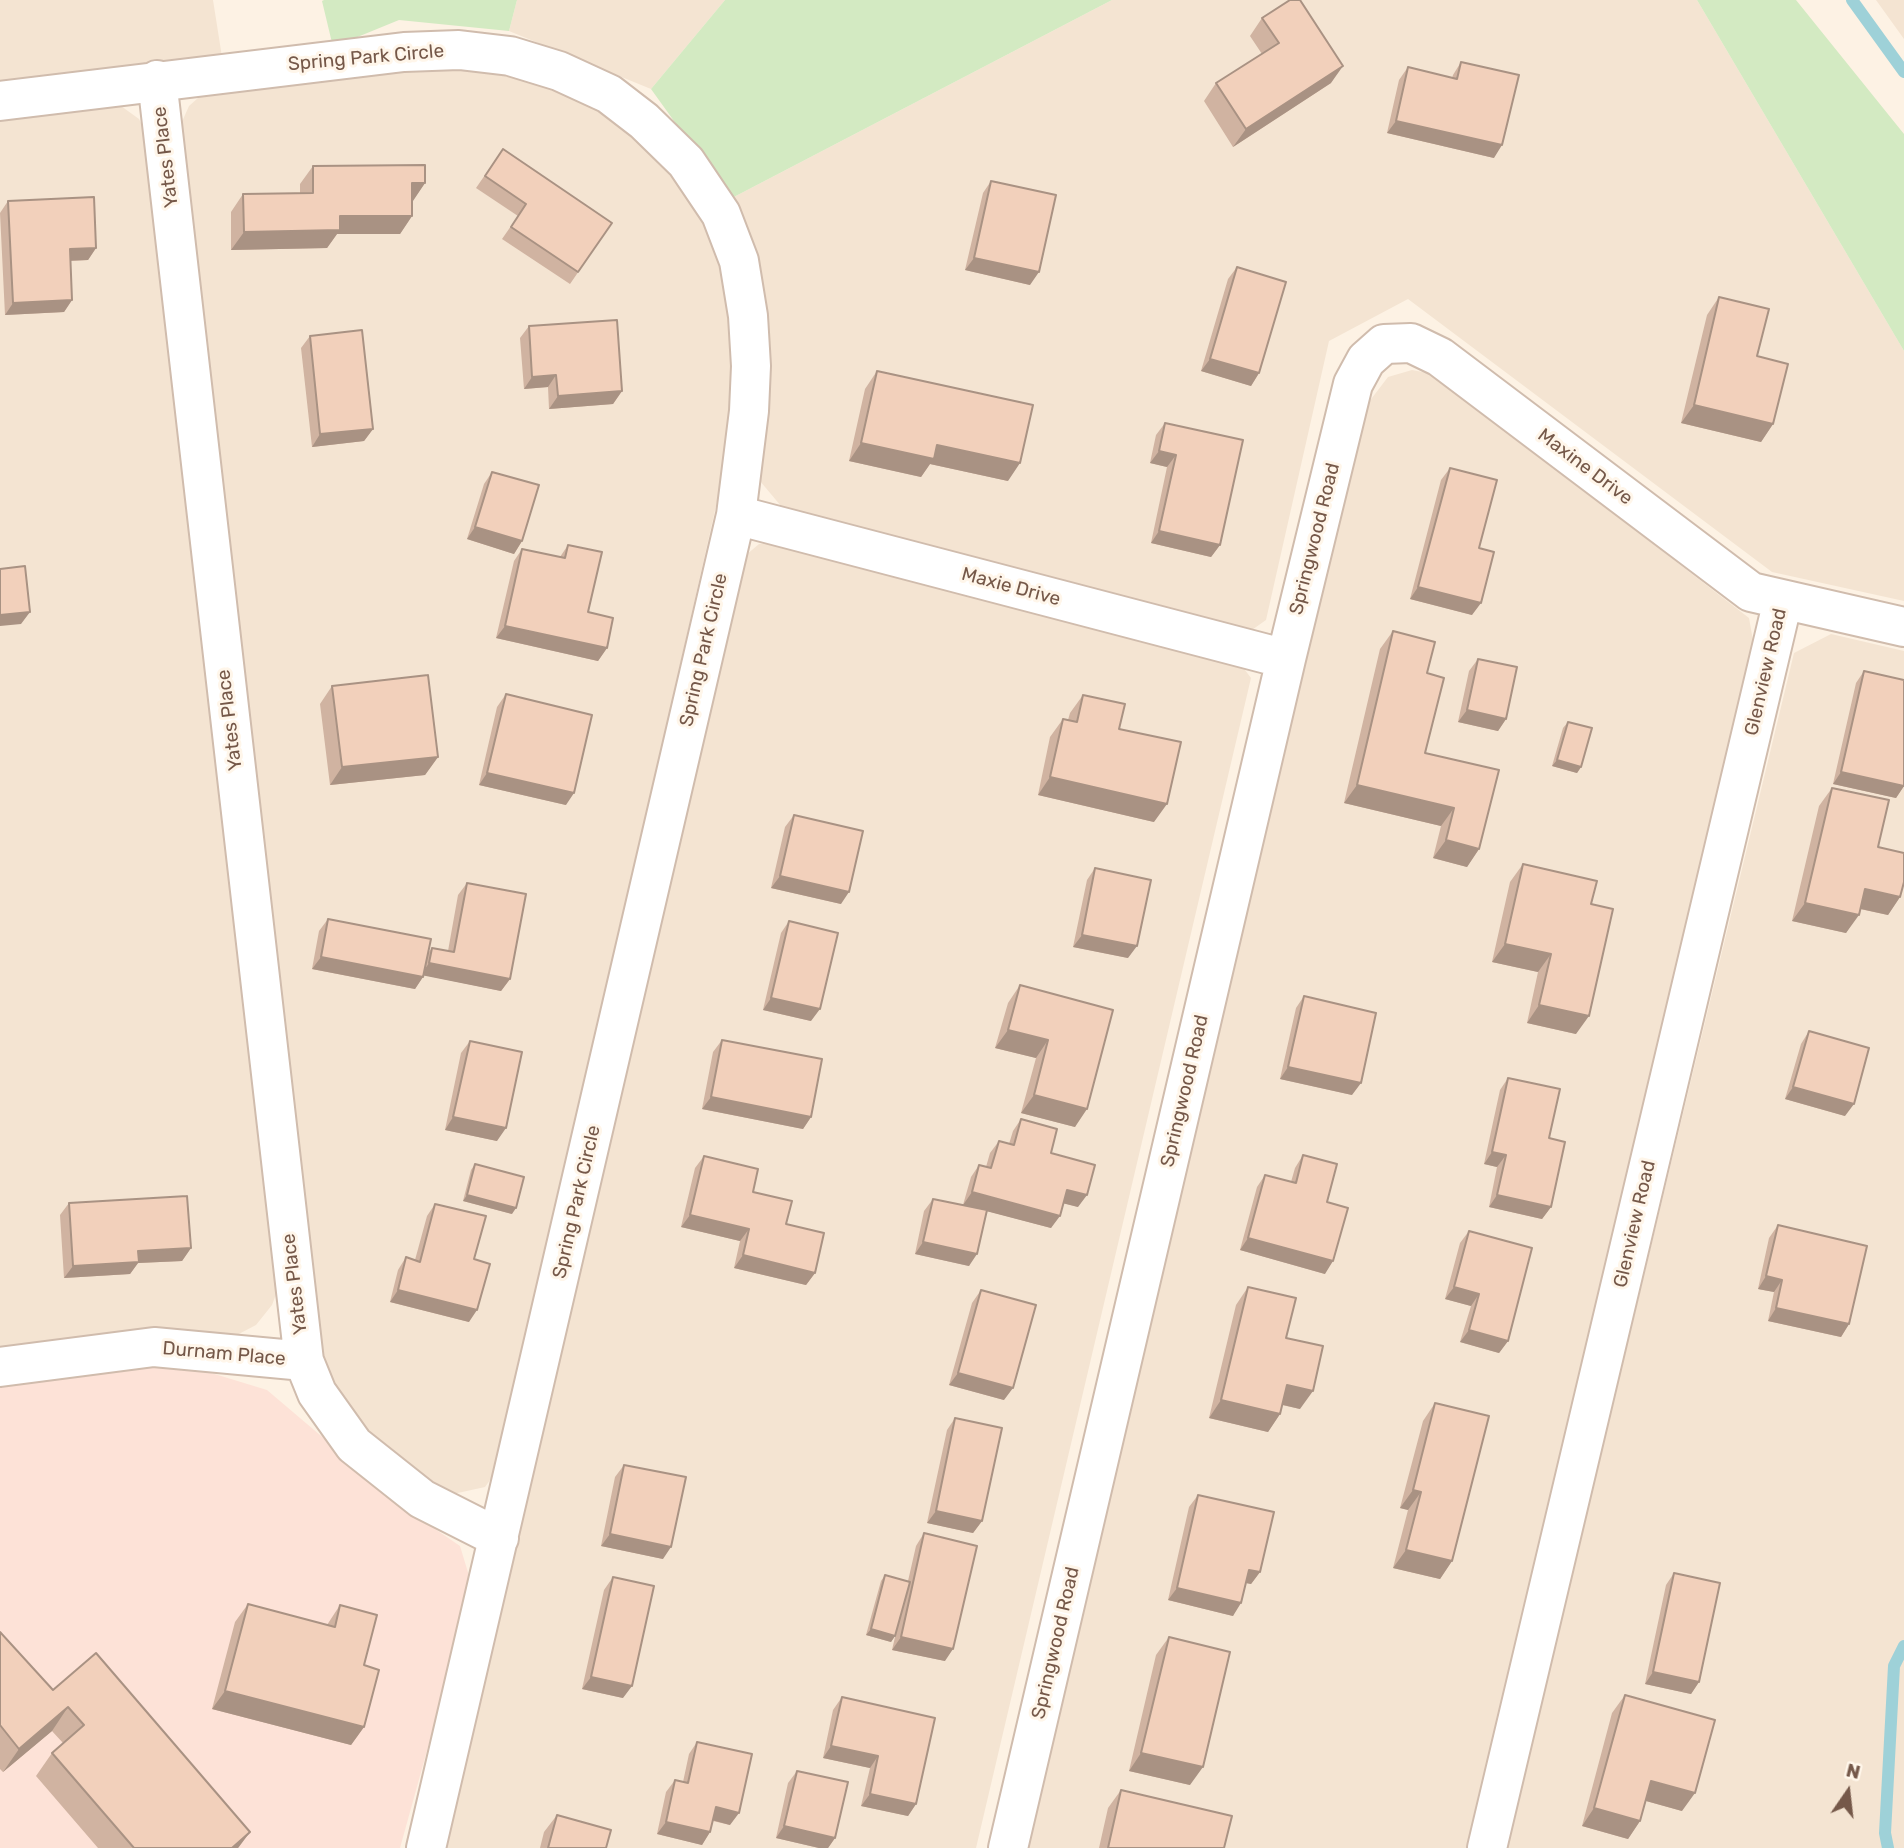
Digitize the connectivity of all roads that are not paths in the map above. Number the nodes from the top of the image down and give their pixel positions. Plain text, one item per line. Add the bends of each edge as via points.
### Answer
1 (157, 80) junction
2 (0, 100) edge
3 (1384, 344) joint
4 (736, 515) junction
5 (1783, 600) junction
6 (1904, 627) edge
7 (1286, 659) junction
8 (304, 1361) junction
9 (0, 1367) edge
10 (499, 1538) junction
11 (426, 1848) edge
12 (1008, 1848) edge
13 (1487, 1848) edge

1 - 2 street, Spring Park Circle
1 - 4 street, Spring Park Circle via 459,50 510,56 559,71 609,94 686,162 721,214 739,261 751,366
1 - 8 street, Yates Place
3 - 5 street, Maxine Drive via 1411,343 1440,357 1751,592
3 - 7 street, Springwood Road via 1366,360 1353,384
4 - 7 street, Maxie Drive
4 - 10 street, Spring Park Circle
5 - 6 street, Maxine Drive
5 - 13 street, Glenview Road
7 - 12 street, Springwood Road
8 - 9 street, Durnam Place via 154,1347
8 - 10 street, Durnam Place via 317,1393 354,1446 422,1499
10 - 11 street, Spring Park Circle

